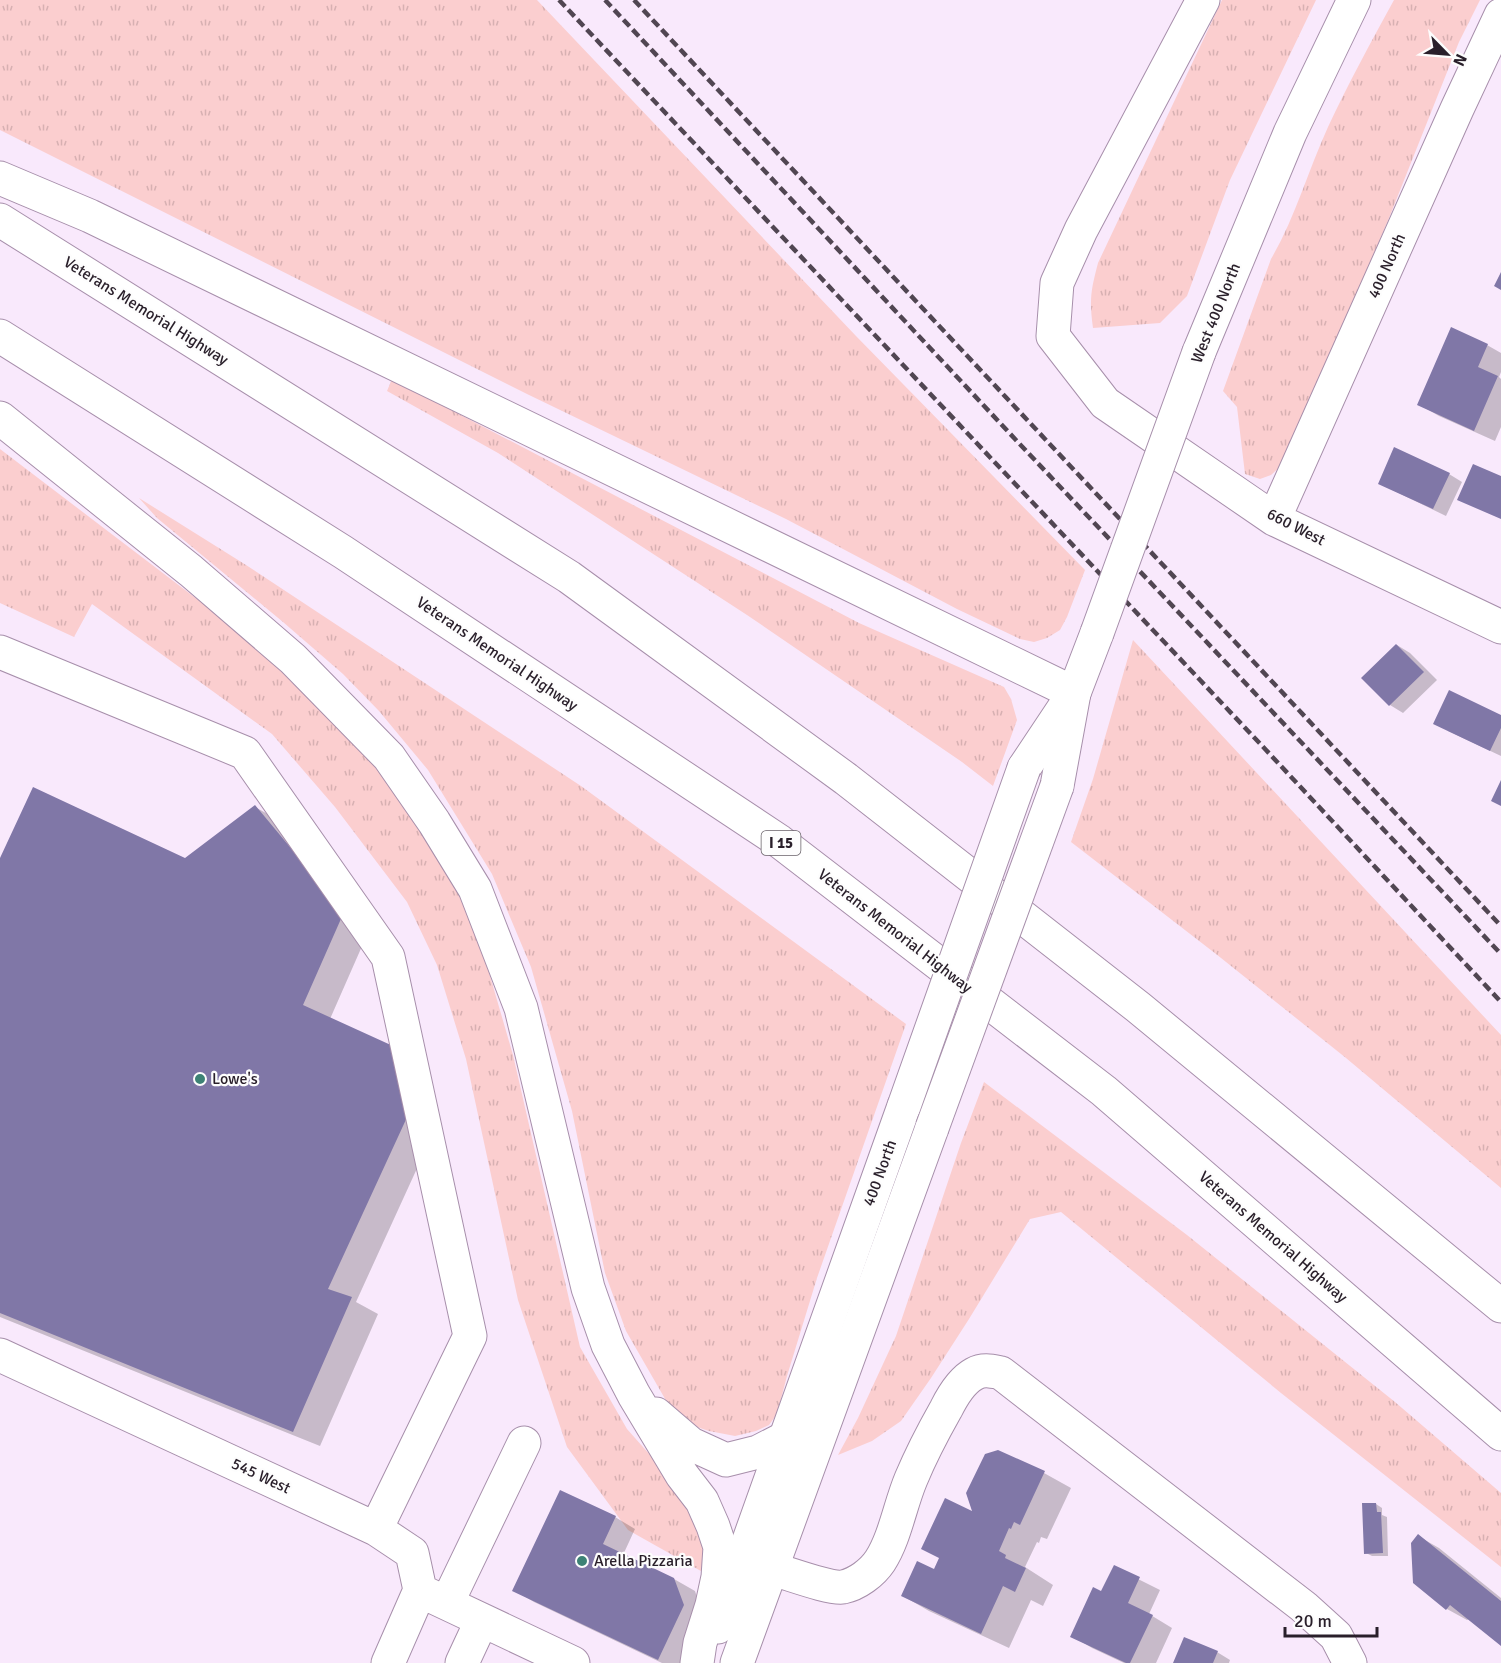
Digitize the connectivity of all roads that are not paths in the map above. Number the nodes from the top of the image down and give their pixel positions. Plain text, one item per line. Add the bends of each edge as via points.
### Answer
1 (1203, 0) edge
2 (1353, 0) edge
3 (1501, 15) edge
4 (0, 178) edge
5 (0, 220) edge
6 (0, 336) edge
7 (0, 418) edge
8 (1274, 519) junction
9 (1501, 627) edge
10 (1097, 633) joint
11 (0, 652) edge
12 (1074, 693) junction
13 (1501, 1306) edge
14 (0, 1355) edge
15 (634, 1395) junction
16 (826, 1417) junction
17 (1501, 1434) edge
18 (786, 1438) junction
19 (524, 1443) dead end
20 (376, 1529) junction
21 (772, 1569) junction
22 (434, 1597) junction
23 (482, 1620) junction
24 (388, 1663) edge
25 (462, 1663) edge
26 (573, 1663) edge
27 (697, 1663) edge
28 (703, 1663) edge
29 (737, 1663) edge
30 (1350, 1663) edge

1 - 8 main road, 660 West via 1081,230 1058,283 1053,336 1105,403
2 - 10 main road, West 400 North, bridge via 1290,133 1199,352
3 - 8 main road, 400 North
4 - 12 main road via 100,221
5 - 13 main road, Veterans Memorial Highway via 569,577 846,779 1138,1007
6 - 17 main road, Veterans Memorial Highway / I 15 via 343,552 779,841 1104,1091
7 - 15 main road via 294,659 389,757 434,822 475,889 521,1008 588,1288 608,1346
8 - 9 main road, 660 West
10 - 12 main road, 400 North
11 - 20 main road via 245,753 388,957 470,1336
12 - 16 main road, 400 North, bridge via 1057,786
12 - 18 main road, 400 North, bridge via 1024,768
14 - 20 main road, 545 West
15 - 18 main road via 691,1444 726,1460 758,1452
15 - 27 main road via 702,1501 720,1547 718,1577
16 - 18 main road
16 - 21 main road, 400 North
18 - 28 main road, 400 North
19 - 22 main road
20 - 22 main road, 545 West via 412,1553
21 - 29 main road, 400 North
21 - 30 main road via 842,1587 869,1574 880,1562 911,1480 950,1401 974,1373 988,1370 1001,1373 1304,1607 1336,1636
22 - 23 main road
22 - 24 main road
23 - 25 main road
23 - 26 main road

